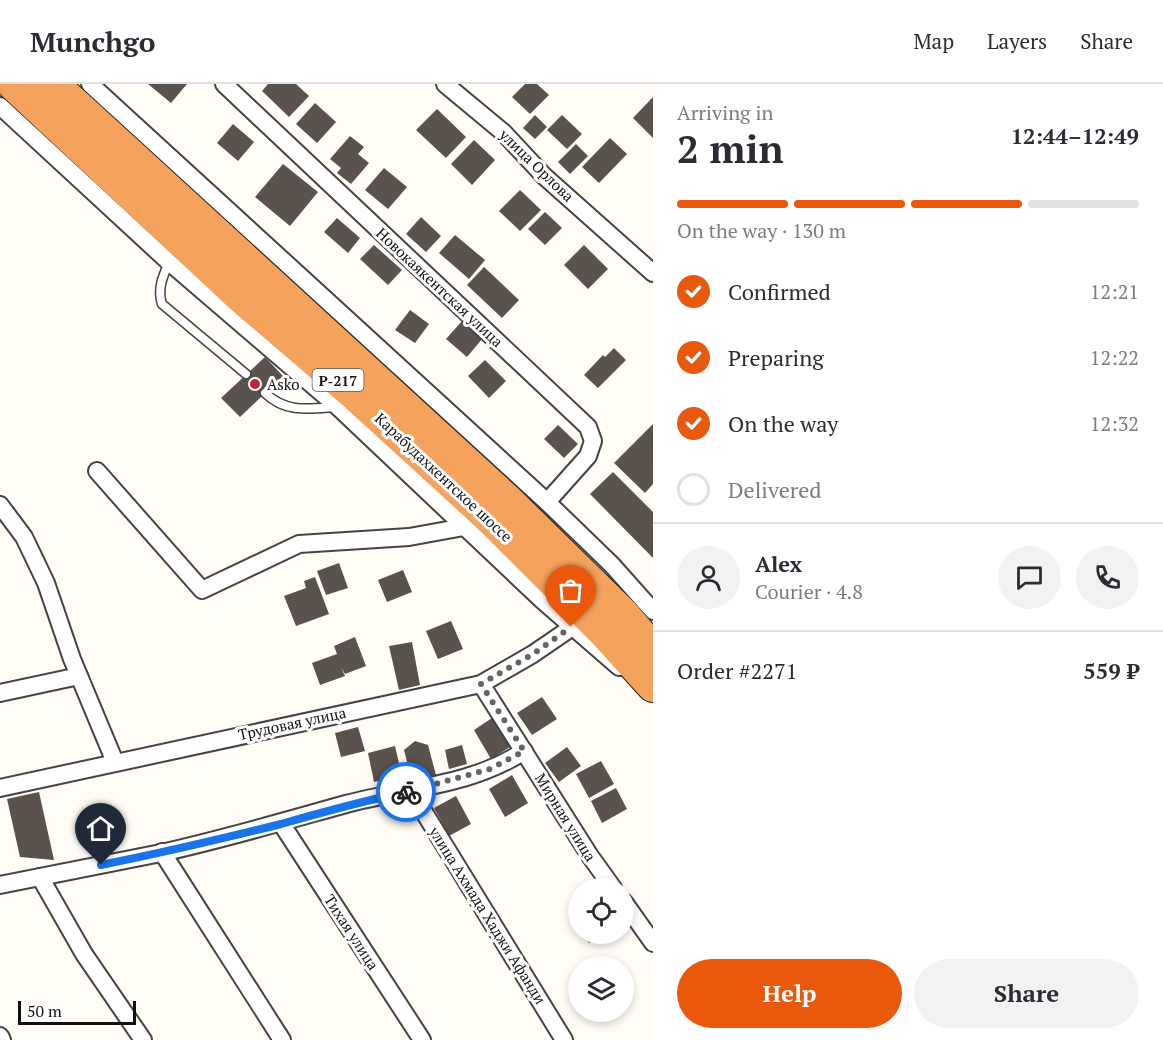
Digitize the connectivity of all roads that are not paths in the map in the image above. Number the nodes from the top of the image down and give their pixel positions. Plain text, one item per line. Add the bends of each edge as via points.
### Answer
1 (13, 84) edge
2 (53, 84) edge
3 (90, 84) edge
4 (224, 84) edge
5 (445, 84) edge
6 (0, 105) edge
7 (169, 262) junction
8 (653, 273) edge
9 (246, 374) dead end
10 (265, 393) dead end
11 (338, 407) junction
12 (97, 471) dead end
13 (547, 502) junction
14 (0, 504) edge
15 (464, 527) junction
16 (638, 612) edge
17 (571, 627) junction
18 (650, 670) edge
19 (79, 676) junction
20 (481, 684) junction
21 (0, 693) edge
22 (524, 751) junction
23 (115, 762) junction
24 (0, 788) edge
25 (411, 791) junction
26 (282, 823) junction
27 (162, 852) junction
28 (40, 877) junction
29 (606, 878) edge
30 (0, 885) edge
31 (634, 916) edge
32 (653, 943) edge
33 (0, 1036) edge
34 (3, 1040) edge
35 (143, 1040) edge
36 (282, 1040) edge
37 (422, 1040) edge
38 (564, 1040) edge

1 - 18 highway, Карабудахкентское шоссе / Р-217 via 240,296 490,518
2 - 16 highway, Карабудахкентское шоссе via 515,508
3 - 13 street
4 - 13 street, Новокаякентская улица via 588,427 593,441 588,456
5 - 8 street, улица Орлова via 504,133 543,176
6 - 7 street
7 - 9 lane via 161,282 162,304
7 - 11 street
10 - 11 lane via 276,403 298,409
11 - 15 street
12 - 15 street via 202,590 299,544 409,537
13 - 16 street via 612,565
14 - 19 street via 24,537 46,583
15 - 17 street
16 - 18 highway, Карабудахкентское шоссе
17 - 18 street via 619,668
17 - 20 street, Трудовая улица
19 - 21 street
19 - 23 street
20 - 22 street, Мирная улица
20 - 23 street, Трудовая улица
22 - 25 street via 490,769
22 - 29 street, Мирная улица
23 - 24 street, Трудовая улица
25 - 26 street
25 - 38 street, улица Ахмада Хаджи Афанди
26 - 27 street
26 - 37 street, Тихая улица
27 - 28 street
27 - 36 street
28 - 30 street
28 - 35 street via 84,954
31 - 32 street
33 - 34 street

